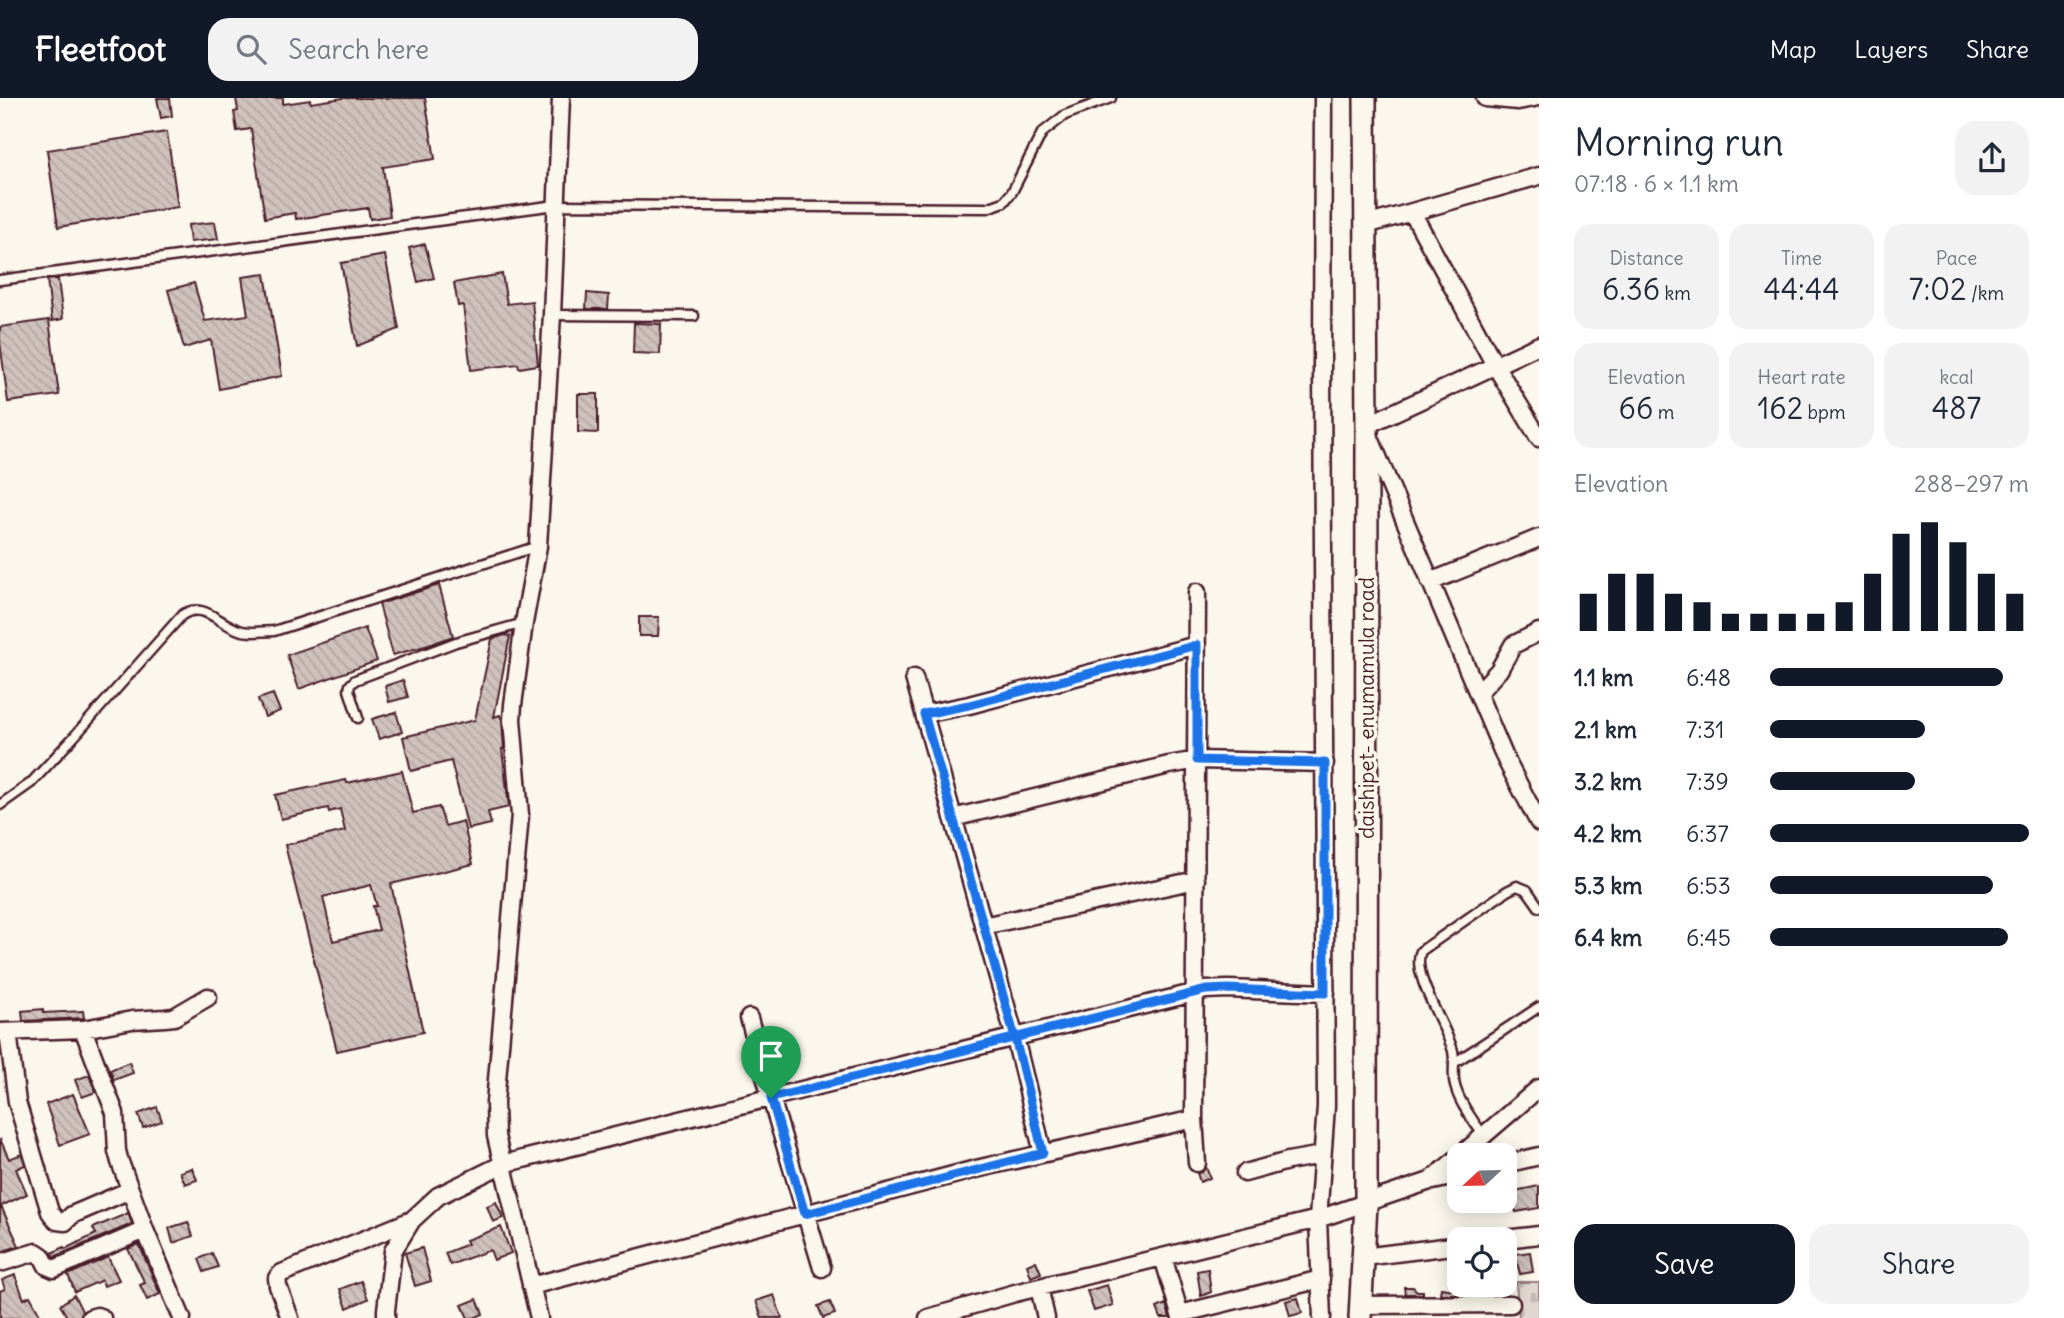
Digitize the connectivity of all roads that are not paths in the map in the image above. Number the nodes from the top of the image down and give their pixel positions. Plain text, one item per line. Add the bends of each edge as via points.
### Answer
1 (561, 98) edge
2 (1111, 98) edge
3 (1323, 98) edge
4 (1365, 98) edge
5 (1485, 98) edge
6 (1534, 98) edge
7 (1539, 176) edge
8 (556, 205) junction
9 (1413, 214) junction
10 (1366, 225) junction
11 (0, 280) edge
12 (552, 315) junction
13 (694, 316) dead end
14 (1539, 345) edge
15 (1495, 365) junction
16 (1367, 428) junction
17 (1539, 438) edge
18 (1539, 538) edge
19 (538, 546) junction
20 (1430, 582) junction
21 (1197, 592) dead end
22 (524, 623) junction
23 (1539, 632) edge
24 (1197, 645) junction
25 (914, 678) dead end
26 (1478, 693) junction
27 (924, 714) junction
28 (358, 718) dead end
29 (1197, 760) junction
30 (1325, 763) junction
31 (0, 805) edge
32 (953, 818) junction
33 (1539, 823) edge
34 (1196, 880) junction
35 (1539, 907) edge
36 (983, 926) junction
37 (1195, 993) junction
38 (1325, 993) junction
39 (208, 997) dead end
40 (1539, 1007) edge
41 (749, 1018) dead end
42 (83, 1029) junction
43 (4, 1032) edge
44 (1015, 1038) junction
45 (1454, 1063) junction
46 (1539, 1088) edge
47 (771, 1098) junction
48 (1194, 1119) junction
49 (1483, 1135) junction
50 (1474, 1143) edge
51 (1043, 1153) junction
52 (1322, 1155) junction
53 (1539, 1156) edge
54 (1517, 1161) edge
55 (1197, 1163) dead end
56 (503, 1164) junction
57 (1447, 1167) edge
58 (1245, 1173) dead end
59 (1447, 1178) edge
60 (1430, 1181) junction
61 (130, 1191) junction
62 (1366, 1204) junction
63 (805, 1214) junction
64 (1318, 1219) junction
65 (412, 1220) junction
66 (145, 1230) junction
67 (1539, 1235) edge
68 (1517, 1238) edge
69 (1447, 1247) edge
70 (1163, 1257) junction
71 (1363, 1257) junction
72 (0, 1263) edge
73 (822, 1268) dead end
74 (1321, 1279) junction
75 (531, 1286) junction
76 (1039, 1287) junction
77 (1511, 1304) dead end
78 (976, 1311) edge
79 (1360, 1311) edge
80 (1180, 1316) edge
81 (90, 1318) edge
82 (102, 1318) edge
83 (183, 1318) edge
84 (290, 1318) edge
85 (386, 1318) edge
86 (539, 1318) edge
87 (928, 1318) edge
88 (1046, 1318) edge
89 (1322, 1318) edge

1 - 8 street
2 - 8 lane via 1065,115 1042,133 1012,192 1004,202 987,208
3 - 30 street
4 - 10 street, daishipet- enumamula road
5 - 6 street
7 - 9 street
8 - 11 lane
8 - 12 street
9 - 10 street
9 - 15 street
10 - 16 street, daishipet- enumamula road
12 - 13 lane
12 - 19 street
14 - 15 street
15 - 16 street
15 - 17 street
16 - 20 street
16 - 62 street, daishipet- enumamula road
18 - 20 street
19 - 22 street
19 - 31 lane via 274,631 243,632 199,609 190,610 31,783
20 - 26 street
21 - 24 street
22 - 28 lane via 456,642 355,680 349,690
22 - 56 street via 512,720 520,815 495,1103
23 - 26 street via 1513,645
24 - 27 street
24 - 29 street
25 - 27 street
26 - 33 street
27 - 32 street
29 - 30 street
29 - 32 street
29 - 34 street
30 - 38 street
32 - 36 street
34 - 36 street
34 - 37 street
35 - 45 lane via 1527,890 1517,886 1418,958
36 - 44 street
37 - 38 street via 1228,989
37 - 44 street
37 - 48 street
38 - 52 street
39 - 42 street via 174,1017
40 - 45 lane
41 - 47 street
42 - 43 street
42 - 61 street via 116,1113 117,1151
43 - 61 street via 23,1128 57,1221 65,1222
44 - 47 street
44 - 51 street
45 - 49 lane via 1455,1088
46 - 49 street
47 - 56 street
47 - 63 street
48 - 51 street
48 - 55 street
49 - 50 street
51 - 63 street
52 - 58 street
52 - 64 street
53 - 54 street
56 - 65 street via 438,1196
56 - 75 street
57 - 60 street
59 - 60 street
60 - 62 street
61 - 66 street
62 - 64 street
62 - 71 street, daishipet- enumamula road
63 - 73 street
63 - 75 street
64 - 70 street
64 - 74 street
65 - 84 street via 282,1273 278,1286
65 - 85 street via 393,1251
66 - 72 street via 54,1269 36,1252
66 - 83 street
67 - 68 street
69 - 71 street
70 - 76 street
70 - 80 street
71 - 79 street, daishipet- enumamula road
74 - 80 street
74 - 89 street
75 - 86 street
76 - 78 street
76 - 88 street
77 - 79 street
78 - 87 street
81 - 82 street

